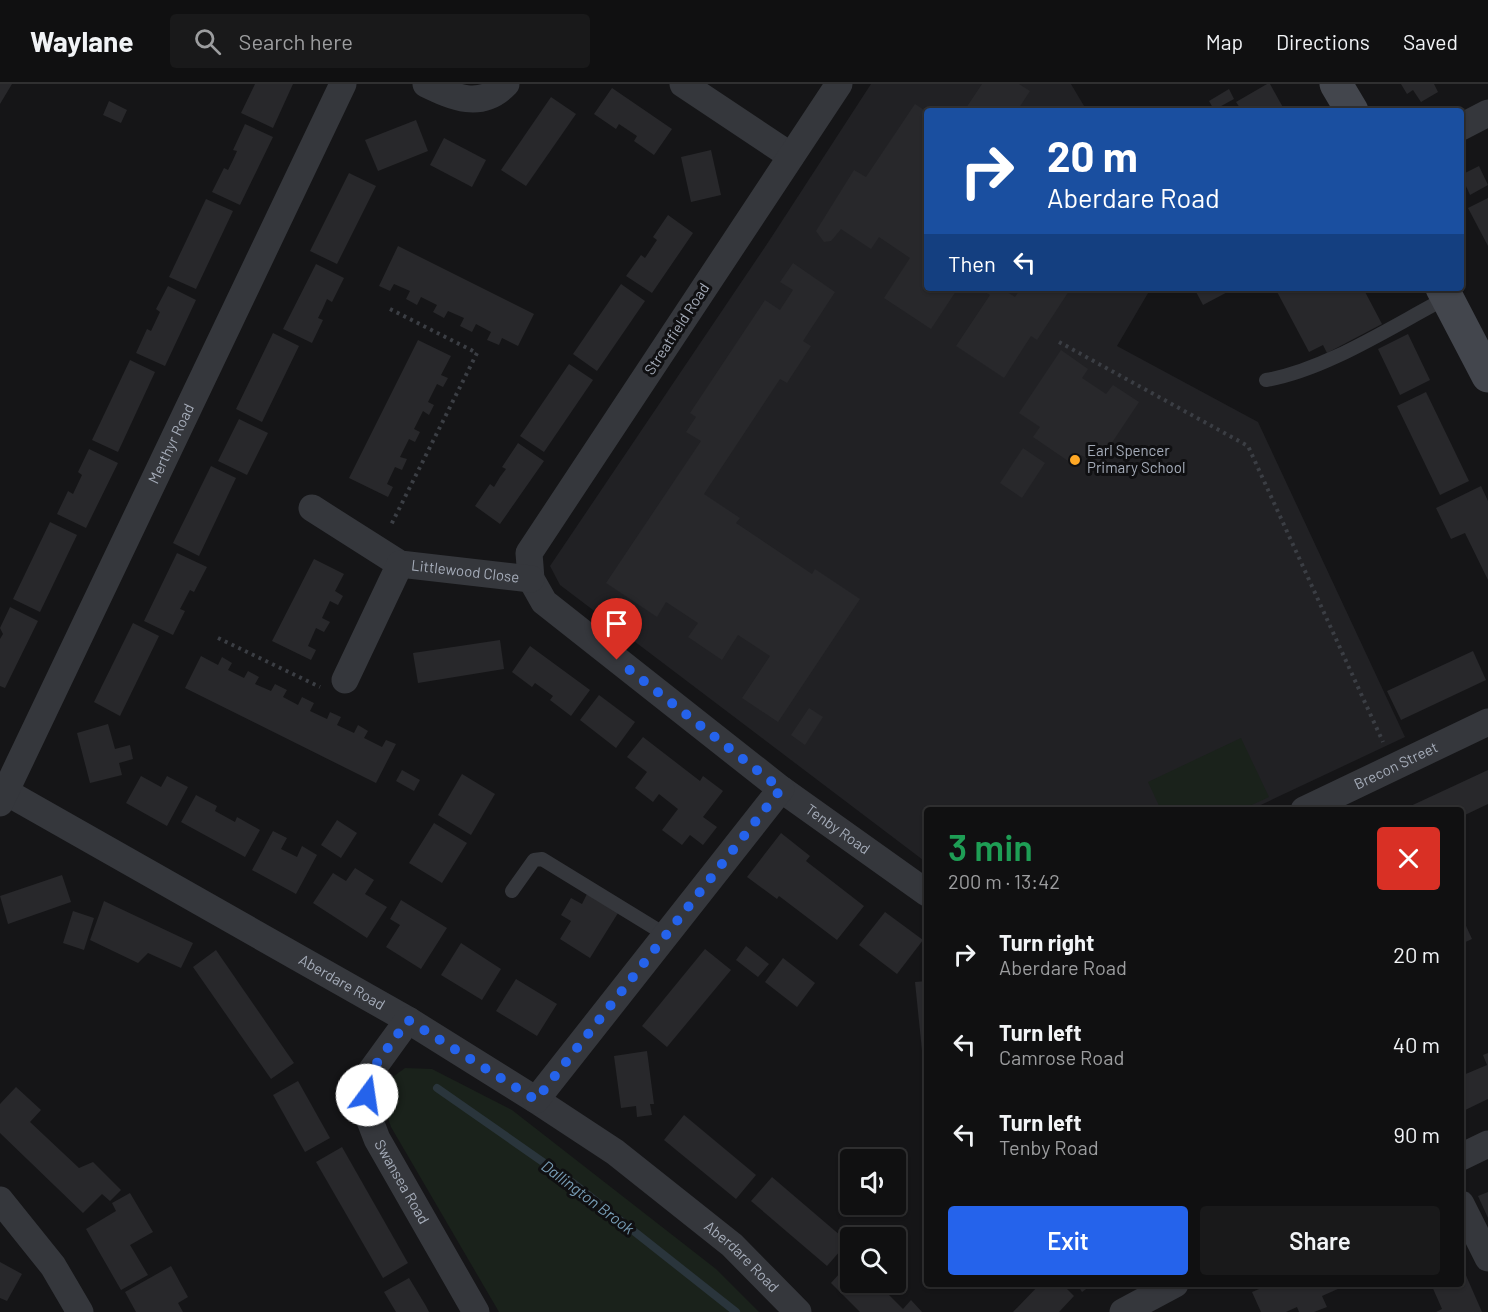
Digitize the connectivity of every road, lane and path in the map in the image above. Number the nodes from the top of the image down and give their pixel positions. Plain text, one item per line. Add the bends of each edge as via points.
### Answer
1 (343, 84) edge
2 (426, 84) edge
3 (506, 84) edge
4 (683, 84) edge
5 (839, 84) edge
6 (1336, 84) edge
7 (1350, 108) edge
8 (1488, 113) edge
9 (1464, 125) edge
10 (791, 156) junction
11 (1445, 292) edge
12 (390, 309) dead end
13 (1059, 342) dead end
14 (1488, 376) edge
15 (1266, 380) dead end
16 (312, 508) dead end
17 (389, 557) junction
18 (531, 579) junction
19 (218, 638) dead end
20 (345, 680) joint
21 (1488, 722) edge
22 (1394, 767) junction
23 (781, 789) junction
24 (3, 798) edge
25 (1310, 807) edge
26 (512, 891) dead end
27 (924, 891) edge
28 (666, 935) junction
29 (408, 1020) junction
30 (536, 1100) junction
31 (1488, 1144) edge
32 (1464, 1156) edge
33 (0, 1200) edge
34 (1464, 1210) edge
35 (1488, 1258) edge
36 (1169, 1287) edge
37 (80, 1312) edge
38 (476, 1312) edge
39 (798, 1312) edge
40 (1123, 1312) edge

1 - 24 street, Merthyr Road
2 - 3 street via 467,100 493,94
4 - 10 street
5 - 10 street, Streatfield Road
6 - 7 street
8 - 9 street
10 - 18 street, Streatfield Road via 530,553
11 - 14 street
11 - 15 lane via 1317,364
12 - 17 path via 477,353
13 - 22 path via 1248,446
16 - 17 street, Littlewood Close
17 - 18 street, Littlewood Close
17 - 20 street, Littlewood Close
18 - 23 street, Tenby Road via 544,602
19 - 20 path via 339,696
21 - 22 street, Brecon Street
22 - 25 street, Brecon Street
23 - 27 street, Tenby Road
23 - 28 street
24 - 29 street, Aberdare Road
26 - 28 lane via 534,860 542,859
28 - 30 street
29 - 30 street, Aberdare Road
29 - 38 street, Swansea Road via 366,1078 367,1113 377,1139
30 - 39 street, Aberdare Road via 615,1152 732,1245
31 - 32 street
33 - 37 street via 53,1266
34 - 35 street
36 - 40 street

